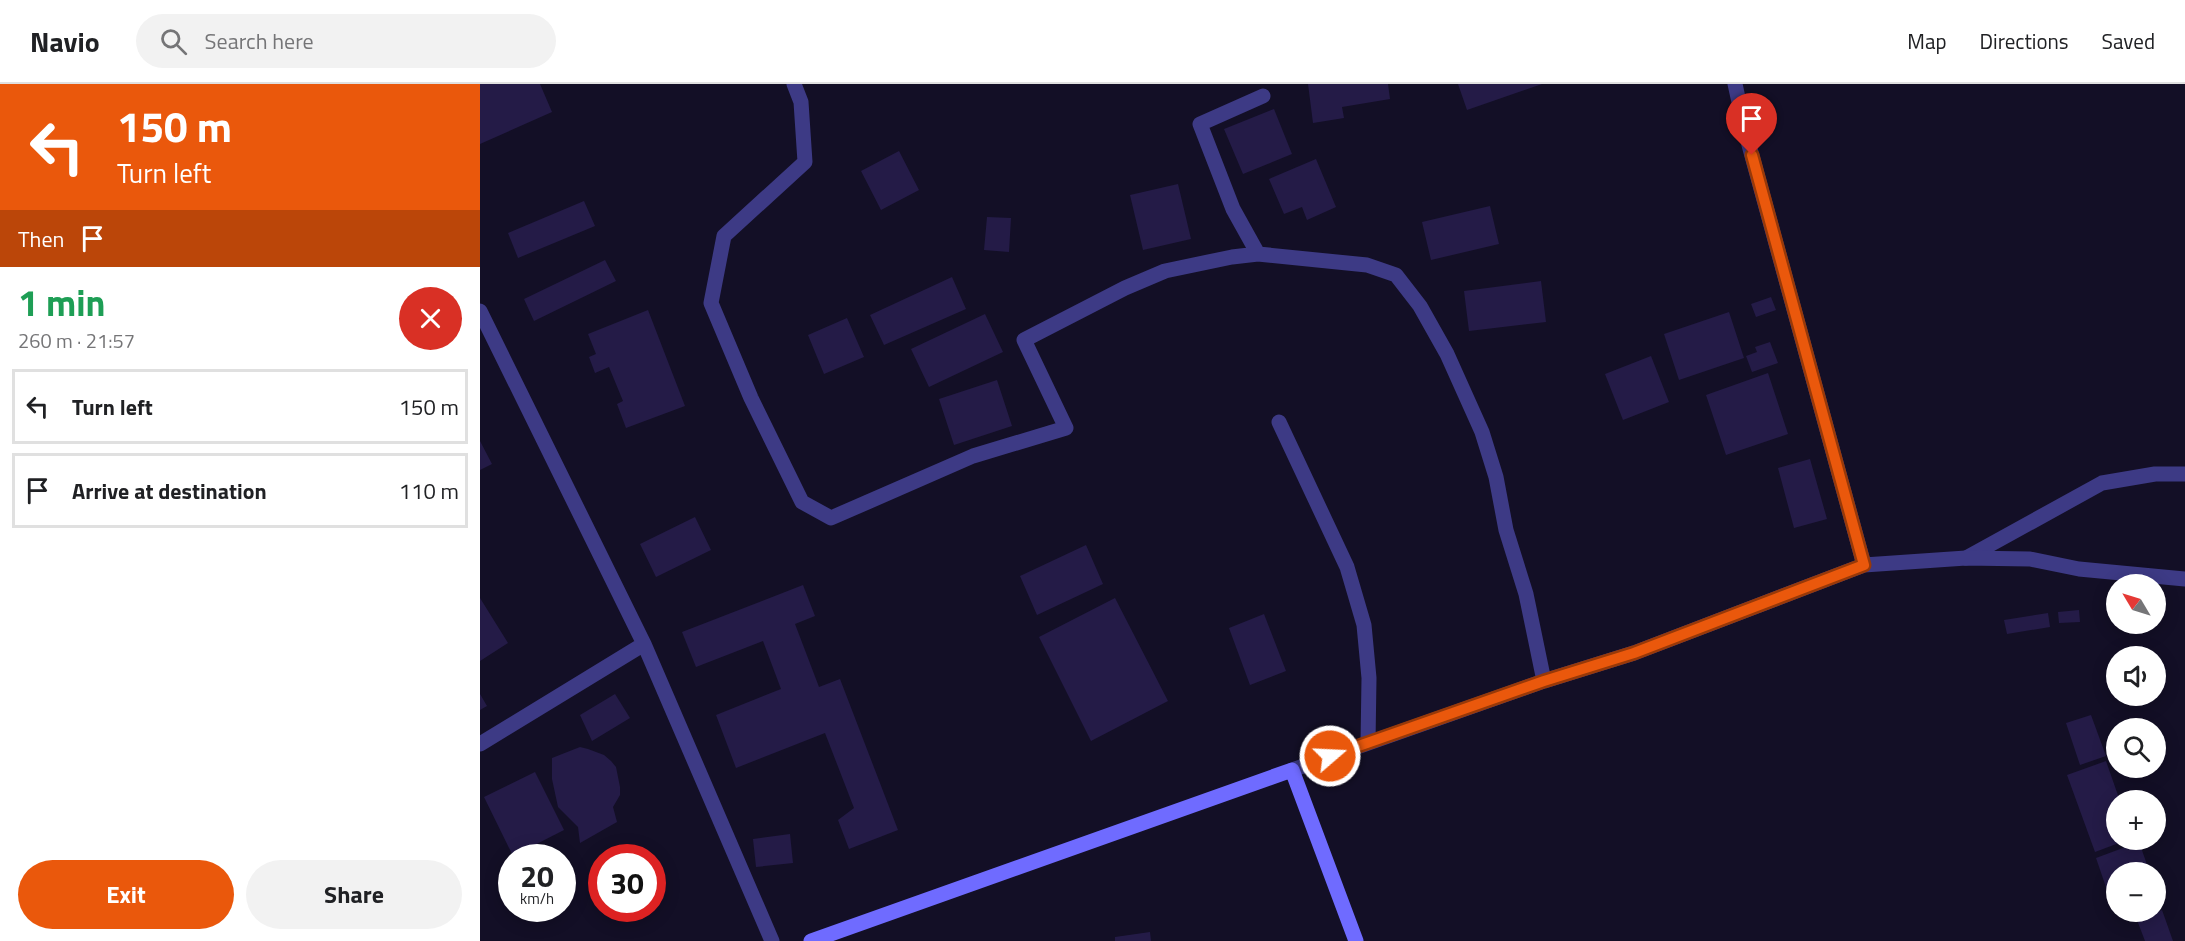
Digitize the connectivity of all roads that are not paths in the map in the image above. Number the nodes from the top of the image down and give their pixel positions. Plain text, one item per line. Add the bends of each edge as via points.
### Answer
1 (794, 84) edge
2 (1735, 84) edge
3 (1263, 96) dead end
4 (1258, 254) junction
5 (480, 310) edge
6 (1279, 422) dead end
7 (2185, 474) edge
8 (1966, 558) junction
9 (1864, 565) junction
10 (2185, 579) edge
11 (644, 644) junction
12 (1544, 681) junction
13 (1368, 743) junction
14 (480, 744) edge
15 (1292, 770) junction
16 (772, 941) edge
17 (811, 941) edge
18 (1356, 941) edge

1 - 4 street via 801,102 805,162 724,236 711,303 751,398 802,502 831,518 973,456 1066,428 1023,340 1165,271
2 - 9 street
3 - 4 street via 1200,124 1233,209
4 - 12 street via 1367,265 1396,275 1420,306 1447,354 1482,432 1526,594
5 - 11 street
6 - 13 street via 1347,567 1364,625 1369,678
7 - 8 street via 2155,474 2102,483
8 - 9 street
8 - 10 street via 2030,559 2079,569
9 - 12 street via 1634,653
11 - 14 street
11 - 16 street
12 - 13 street
13 - 15 street
15 - 17 street
15 - 18 street

